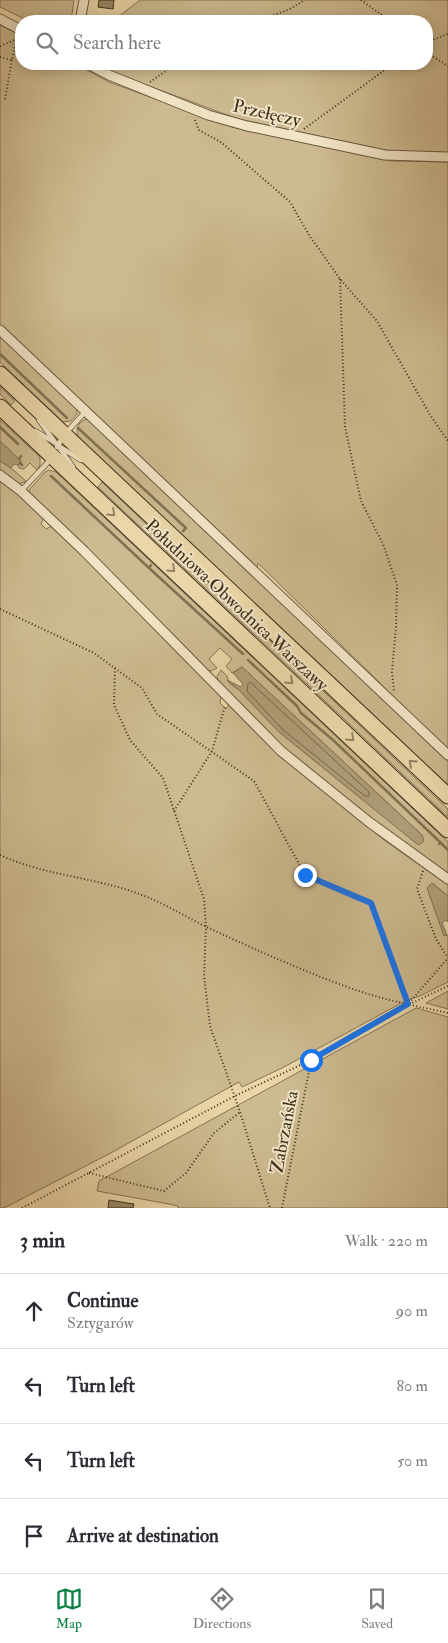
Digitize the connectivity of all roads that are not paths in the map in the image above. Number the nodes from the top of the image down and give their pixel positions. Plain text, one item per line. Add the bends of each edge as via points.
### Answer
1 (84, 0) edge
2 (81, 15) edge
3 (0, 18) edge
4 (15, 27) edge
5 (99, 70) edge
6 (448, 157) edge
7 (0, 330) edge
8 (0, 374) edge
9 (3, 410) edge
10 (86, 411) junction
11 (58, 446) junction
12 (0, 475) edge
13 (21, 491) junction
14 (448, 755) edge
15 (448, 796) edge
16 (448, 830) edge
17 (448, 879) edge

1 - 2 street
3 - 4 street
5 - 6 street, Przełęczy via 208,115 247,126 385,155
7 - 10 street
8 - 11 highway, Południowa Obwodnica Warszawy via 21,394
9 - 11 highway, Południowa Obwodnica Warszawy
10 - 11 lane
10 - 14 street
11 - 13 lane
15 -> 11 highway, Południowa Obwodnica Warszawy via 108,476
11 -> 16 highway, Południowa Obwodnica Warszawy via 92,494
12 - 13 street
13 - 17 street via 282,751 368,822

